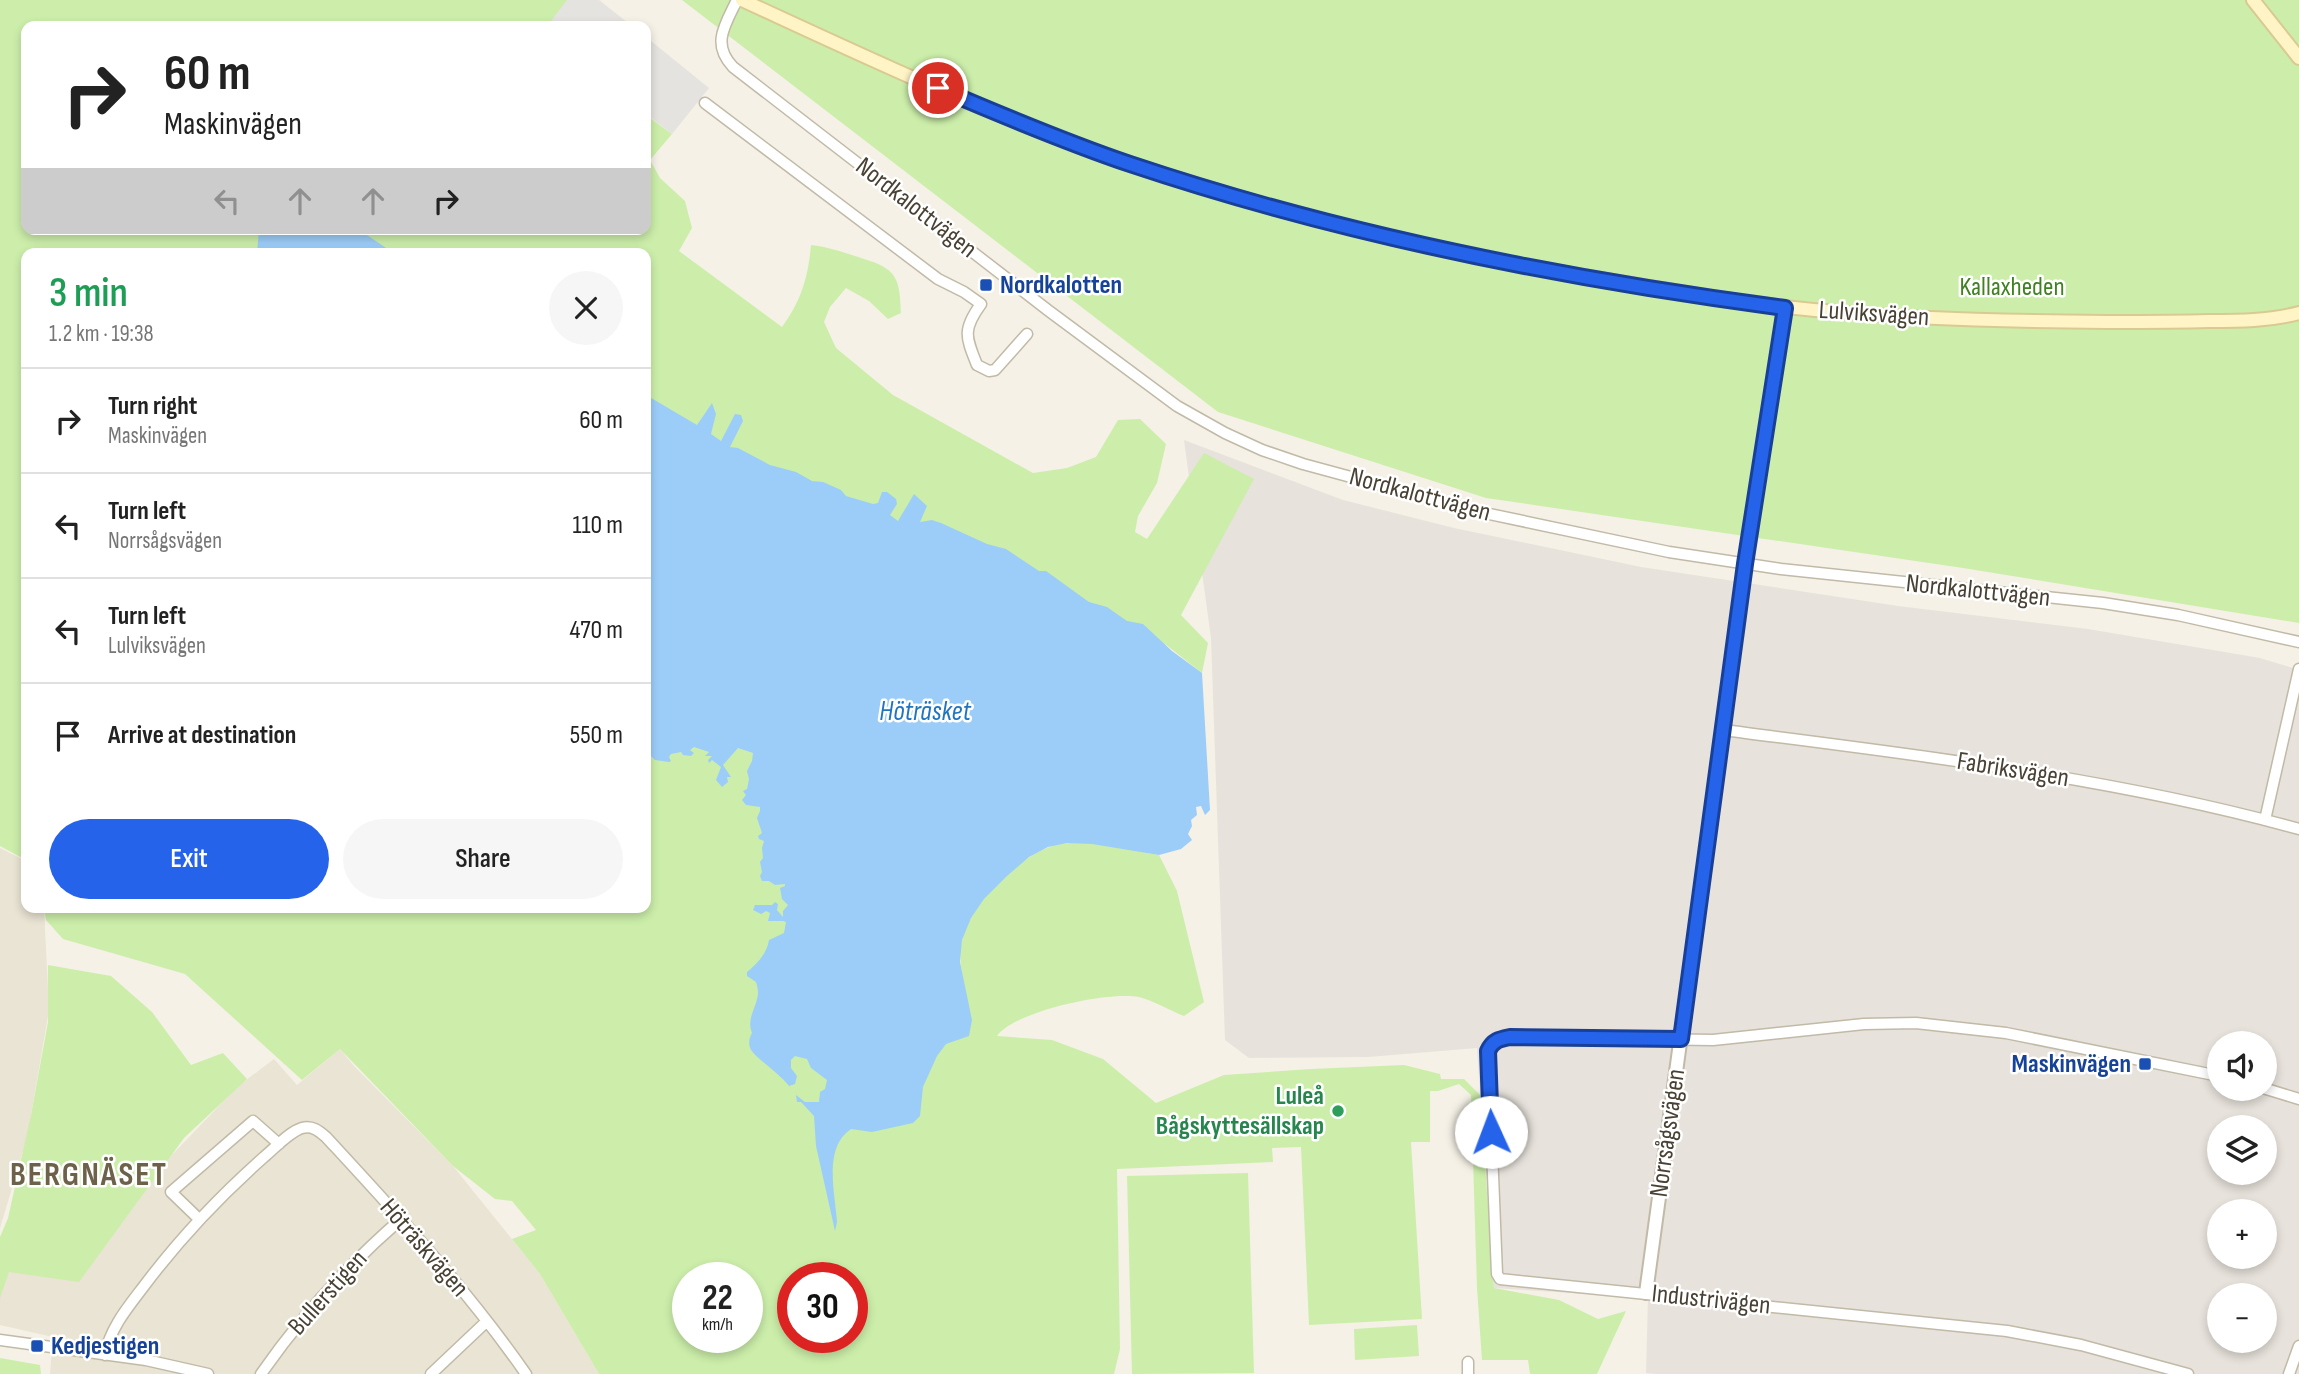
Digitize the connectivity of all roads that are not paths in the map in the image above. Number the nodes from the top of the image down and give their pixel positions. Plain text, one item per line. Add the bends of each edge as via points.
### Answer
1 (739, 0) edge
2 (2253, 0) edge
3 (2299, 58) edge
4 (705, 103) dead end
5 (1785, 308) junction
6 (2299, 313) edge
7 (1027, 334) dead end
8 (1745, 564) junction
9 (2299, 642) edge
10 (2299, 669) edge
11 (1723, 730) junction
12 (2265, 820) junction
13 (2299, 829) edge
14 (1681, 1039) junction
15 (2207, 1074) edge
16 (2277, 1092) edge
17 (2299, 1099) edge
18 (279, 1144) junction
19 (199, 1219) junction
20 (401, 1219) junction
21 (1646, 1293) junction
22 (486, 1322) junction
23 (0, 1340) edge
24 (2299, 1346) edge
25 (104, 1355) junction
26 (1468, 1362) dead end
27 (208, 1374) edge
28 (261, 1374) edge
29 (431, 1374) edge
30 (526, 1374) edge
31 (1468, 1374) edge
32 (2188, 1374) edge
33 (2289, 1374) edge

1 - 5 main road, Lulviksvägen via 1009,119 1252,202 1497,261
1 - 8 street, Nordkalottvägen via 721,39 733,67 1182,409 1262,450 1395,490 1554,529
2 - 3 main road
4 - 7 street via 938,279 981,304 967,328 977,365 995,370
5 - 6 main road, Lulviksvägen via 1998,321 2143,323 2250,320
5 - 8 street, Norrsågsvägen
8 - 9 street, Nordkalottvägen via 2103,603
8 - 11 street, Norrsågsvägen
10 - 12 street
11 - 12 street, Fabriksvägen via 2080,781
11 - 14 street, Norrsågsvägen
12 - 13 street, Fabriksvägen
14 - 15 street via 1916,1023 2006,1033
14 - 21 street, Norrsågsvägen
14 - 21 street, Industrivägen via 1525,1037 1499,1039 1488,1051 1500,1279
16 - 17 street
18 - 19 street
18 - 19 street via 253,1121 171,1192
18 - 20 street, Höträskvägen via 303,1127 315,1128
19 - 25 street via 120,1319
20 - 22 street, Höträskvägen
20 - 28 street, Bullerstigen via 334,1282
21 - 32 street, Industrivägen via 2007,1331
22 - 29 street
22 - 30 street, Höträskvägen
23 - 25 street
24 - 33 street
25 - 27 street
26 - 31 street

